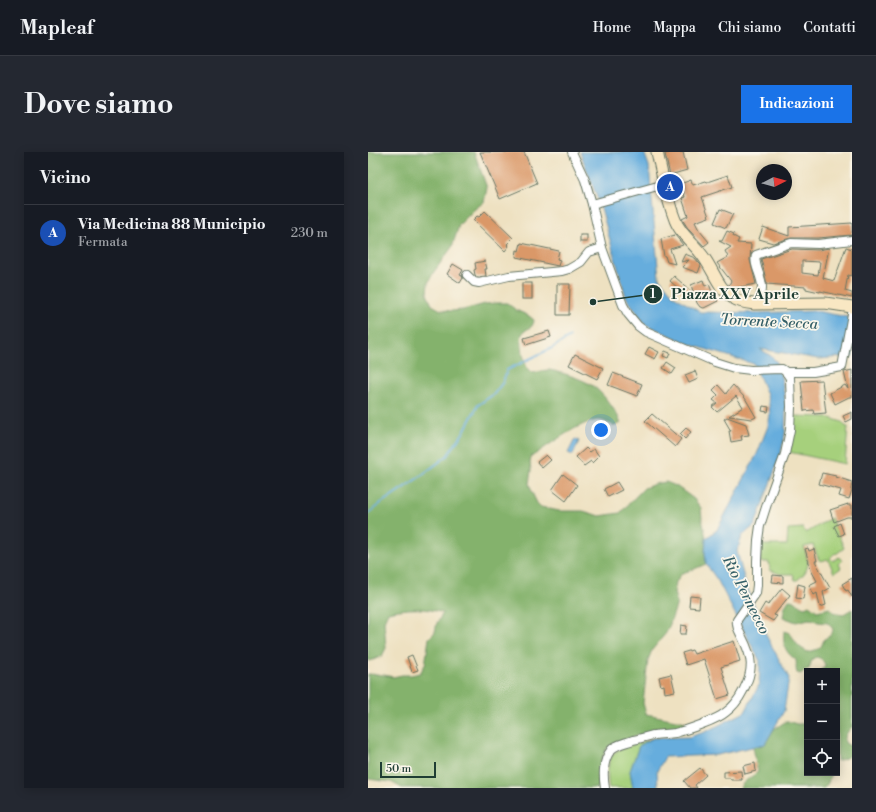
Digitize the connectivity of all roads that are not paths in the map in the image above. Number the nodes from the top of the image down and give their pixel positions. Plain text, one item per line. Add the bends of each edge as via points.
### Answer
1 (572, 152) edge
2 (657, 152) edge
3 (660, 185) junction
4 (594, 204) junction
5 (852, 240) edge
6 (602, 248) junction
7 (467, 275) dead end
8 (759, 304) junction
9 (852, 307) edge
10 (852, 314) edge
11 (784, 371) junction
12 (605, 788) edge

1 - 4 street
2 - 3 main road
3 - 4 street
3 - 8 main road via 674,219 705,258 725,292 734,299
4 - 6 street
5 - 8 street via 818,244 791,243 756,254 762,287
6 - 7 street via 588,252 581,262 562,271 509,276 479,283
6 - 11 street via 623,305 638,326 646,332 734,368
8 - 9 main road via 825,303
10 - 11 street via 842,367 813,372
11 - 12 street via 790,378 790,430 785,454 760,526 756,593 736,623 750,655 750,676 737,702 726,713 675,733 653,735 611,749 604,768

